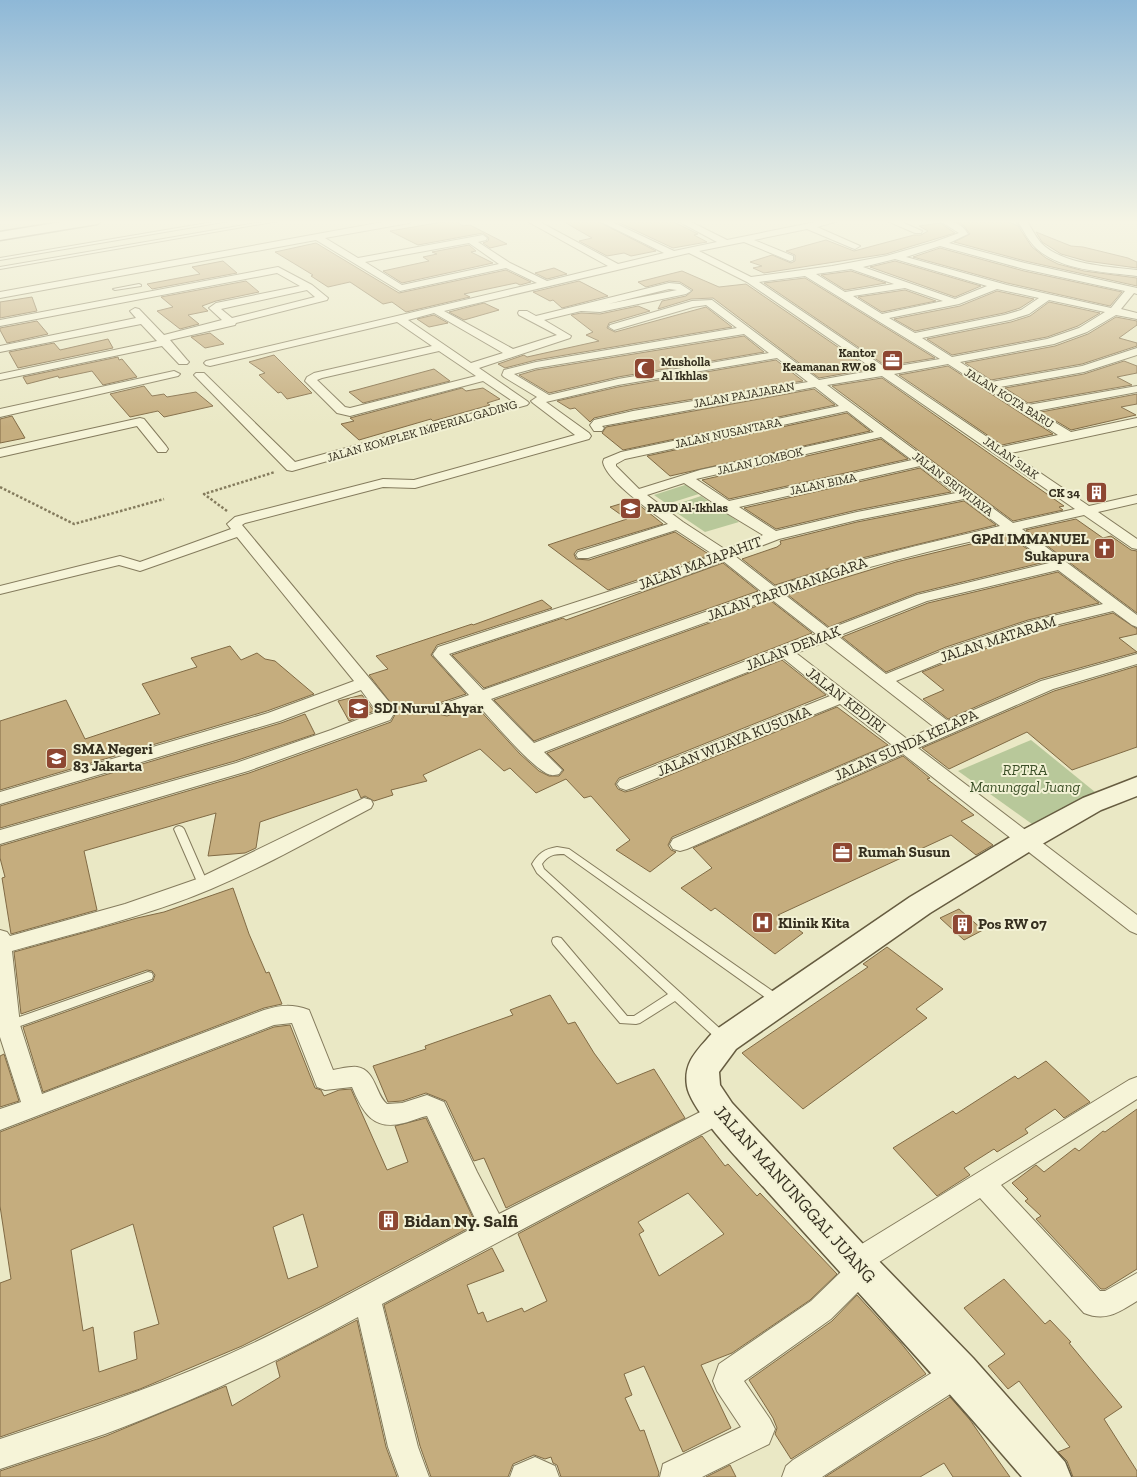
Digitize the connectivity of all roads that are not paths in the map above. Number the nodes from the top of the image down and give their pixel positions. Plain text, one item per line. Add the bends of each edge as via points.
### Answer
1 (33, 289) edge
2 (115, 289) edge
3 (177, 289) edge
4 (299, 289) edge
5 (311, 289) edge
6 (401, 289) edge
7 (524, 289) edge
8 (657, 289) edge
9 (682, 289) edge
10 (763, 289) edge
11 (834, 289) edge
12 (880, 289) edge
13 (916, 289) edge
14 (989, 289) edge
15 (1008, 289) edge
16 (1134, 291) edge
17 (0, 295) edge
18 (844, 295) junction
19 (414, 297) dead end
20 (1046, 298) junction
21 (123, 299) junction
22 (955, 302) junction
23 (581, 308) junction
24 (437, 311) junction
25 (523, 312) dead end
26 (1113, 312) junction
27 (1137, 316) edge
28 (880, 317) junction
29 (400, 319) junction
30 (537, 319) junction
31 (144, 320) junction
32 (231, 322) junction
33 (0, 323) edge
34 (614, 327) dead end
35 (746, 330) junction
36 (913, 337) junction
37 (164, 341) junction
38 (441, 347) junction
39 (0, 349) edge
40 (1137, 351) edge
41 (512, 353) junction
42 (777, 355) junction
43 (949, 360) junction
44 (183, 362) junction
45 (210, 363) junction
46 (472, 366) junction
47 (884, 372) junction
48 (186, 375) junction
49 (0, 377) edge
50 (485, 377) junction
51 (816, 383) junction
52 (989, 386) junction
53 (1137, 389) edge
54 (541, 400) junction
55 (849, 407) junction
56 (1025, 409) junction
57 (0, 414) edge
58 (1135, 423) edge
59 (601, 425) dead end
60 (884, 433) junction
61 (1068, 436) junction
62 (162, 449) dead end
63 (1001, 451) junction
64 (0, 453) edge
65 (922, 462) junction
66 (685, 478) junction
67 (637, 494) junction
68 (966, 495) junction
69 (1137, 499) edge
70 (725, 506) junction
71 (1086, 511) junction
72 (678, 525) junction
73 (240, 526) junction
74 (1012, 528) junction
75 (774, 536) junction
76 (1137, 545) edge
77 (583, 555) dead end
78 (724, 555) junction
79 (1061, 565) junction
80 (0, 590) edge
81 (773, 594) junction
82 (1115, 606) junction
83 (1137, 622) edge
84 (828, 635) junction
85 (784, 651) junction
86 (1137, 659) edge
87 (885, 680) junction
88 (365, 684) junction
89 (480, 697) junction
90 (842, 697) junction
91 (446, 709) dead end
92 (946, 728) junction
93 (904, 746) junction
94 (531, 751) junction
95 (553, 770) dead end
96 (626, 784) dead end
97 (1137, 786) edge
98 (0, 798) edge
99 (364, 804) dead end
100 (179, 829) dead end
101 (0, 837) edge
102 (1027, 840) junction
103 (680, 844) dead end
104 (203, 884) junction
105 (1137, 926) edge
106 (0, 938) edge
107 (557, 941) dead end
108 (0, 947) edge
109 (148, 976) dead end
110 (675, 995) junction
111 (781, 1002) junction
112 (4, 1026) edge
113 (725, 1040) junction
114 (1137, 1087) edge
115 (34, 1106) junction
116 (720, 1113) junction
117 (0, 1120) edge
118 (983, 1183) junction
119 (494, 1230) junction
120 (859, 1266) junction
121 (1137, 1286) edge
122 (366, 1298) junction
123 (960, 1372) junction
124 (0, 1454) edge
125 (674, 1475) dead end
126 (414, 1477) edge
127 (525, 1477) edge
128 (544, 1477) edge
129 (797, 1477) edge
130 (1050, 1477) edge

1 - 17 street
2 - 21 street
3 - 21 street
4 - 32 street via 214,308
5 - 32 street via 323,298
6 - 19 street
7 - 24 street
8 - 23 street
9 - 23 street via 686,291 600,309
10 - 47 street, JALAN SIAK
11 - 18 street, JALAN KOTA BARU
12 - 18 street
13 - 22 street
14 - 22 street
15 - 20 street
16 - 26 street
18 - 28 street, JALAN KOTA BARU
20 - 26 street
20 - 36 street via 1025,312 1006,318
21 - 31 street
21 - 33 street
22 - 28 street
23 - 30 street
24 - 29 street
24 - 41 street
25 - 30 street
26 - 27 street
26 - 43 street via 1083,330 1050,342
28 - 36 street, JALAN KOTA BARU
29 - 38 street, JALAN KOMPLEK IMPERIAL GADING
29 - 45 street
30 - 41 street via 566,336
31 - 37 street
31 - 39 street
32 - 37 street
34 - 35 street, JALAN SRIWIJAYA via 708,302
35 - 42 street, JALAN SRIWIJAYA
35 - 54 street via 508,372
36 - 43 street, JALAN KOTA BARU
37 - 44 street
37 - 49 street
38 - 46 street, JALAN KOMPLEK IMPERIAL GADING
38 - 50 street via 318,375 311,380 347,412
40 - 52 street via 1084,369
41 - 46 street
42 - 51 street, JALAN SRIWIJAYA
42 - 54 street via 618,382
43 - 47 street
43 - 52 street, JALAN KOTA BARU
44 - 45 street via 198,360
44 - 48 street via 172,370
45 - 48 street via 213,367 209,371
46 - 50 street, JALAN KOMPLEK IMPERIAL GADING
47 - 51 street, JALAN PAJAJARAN
47 - 63 street, JALAN SIAK
48 - 50 street, JALAN KOMPLEK IMPERIAL GADING via 292,467 523,403
48 - 57 street
51 - 55 street, JALAN SRIWIJAYA
51 - 59 street, JALAN PAJAJARAN via 700,403
52 - 56 street, JALAN KOTA BARU
53 - 56 street
54 - 73 street via 585,436 415,484 402,486 391,482
55 - 60 street, JALAN SRIWIJAYA
55 - 67 street, JALAN NUSANTARA via 630,454 609,462 614,473
56 - 61 street, JALAN KOTA BARU
58 - 61 street
60 - 65 street, JALAN SRIWIJAYA
60 - 66 street, JALAN LOMBOK
61 - 63 street
62 - 64 street via 140,422
63 - 71 street, JALAN SIAK
65 - 68 street, JALAN SRIWIJAYA
65 - 70 street, JALAN BIMA
66 - 67 street, JALAN LOMBOK
66 - 70 street
67 - 72 street
68 - 74 street, JALAN SRIWIJAYA
68 - 75 street, JALAN MAJAPAHIT
69 - 71 street, JALAN TARUMANAGARA
70 - 75 street
71 - 74 street, JALAN TARUMANAGARA
71 - 76 street, JALAN SIAK
72 - 77 street
72 - 78 street
73 - 80 street via 140,566 120,560
73 - 88 street
74 - 79 street, JALAN SRIWIJAYA
74 - 81 street, JALAN TARUMANAGARA via 868,561
75 - 78 street, JALAN MAJAPAHIT
78 - 81 street
78 - 89 street, JALAN MAJAPAHIT via 665,578 444,650 441,654
79 - 82 street, JALAN SRIWIJAYA
79 - 84 street, JALAN DEMAK via 922,598
81 - 84 street
81 - 89 street, JALAN TARUMANAGARA
82 - 83 street, JALAN SRIWIJAYA
82 - 87 street, JALAN MATARAM via 1034,625 953,652
84 - 85 street, JALAN DEMAK
84 - 87 street
85 - 90 street, JALAN KEDIRI
85 - 94 street, JALAN DEMAK
86 - 92 street, JALAN SUNDA KELAPA via 1047,685
87 - 92 street
88 - 98 street via 274,717
88 - 101 street via 384,707 384,716 331,737 196,781
89 - 91 street, JALAN TARUMANAGARA
89 - 94 street
90 - 93 street, JALAN KEDIRI
90 - 96 street, JALAN WIJAYA KUSUMA
92 - 93 street, JALAN SUNDA KELAPA
93 - 102 street, JALAN KEDIRI
93 - 103 street, JALAN SUNDA KELAPA
94 - 95 street
97 - 102 street, JALAN MANUNGGAL JUANG via 1092,804
99 - 104 street
100 - 104 lane
102 - 105 street, JALAN KEDIRI
102 - 111 street, JALAN MANUNGGAL JUANG via 920,904
104 - 108 street
106 - 108 street
107 - 110 lane via 624,1020 636,1020
108 - 112 street
109 - 112 lane
110 - 111 lane via 540,870 537,864 542,854 566,850
110 - 113 lane
111 - 113 street, JALAN MANUNGGAL JUANG
112 - 115 street
113 - 116 street, JALAN MANUNGGAL JUANG via 702,1069 704,1088
114 - 118 street
115 - 117 street
115 - 119 street via 255,1023 294,1013 301,1016 325,1080 357,1077 376,1110 382,1114 391,1115 427,1105 436,1109
116 - 119 street
116 - 120 street, JALAN MANUNGGAL JUANG
118 - 120 street
118 - 121 street via 1094,1304 1108,1304
119 - 122 street
120 - 123 street, JALAN MANUNGGAL JUANG
120 - 125 street via 821,1310 728,1374 727,1381 760,1430 759,1434
122 - 124 street via 285,1342 201,1380 106,1419
122 - 126 street via 403,1446
123 - 129 street
123 - 130 street, JALAN MANUNGGAL JUANG
127 - 128 street via 536,1472

